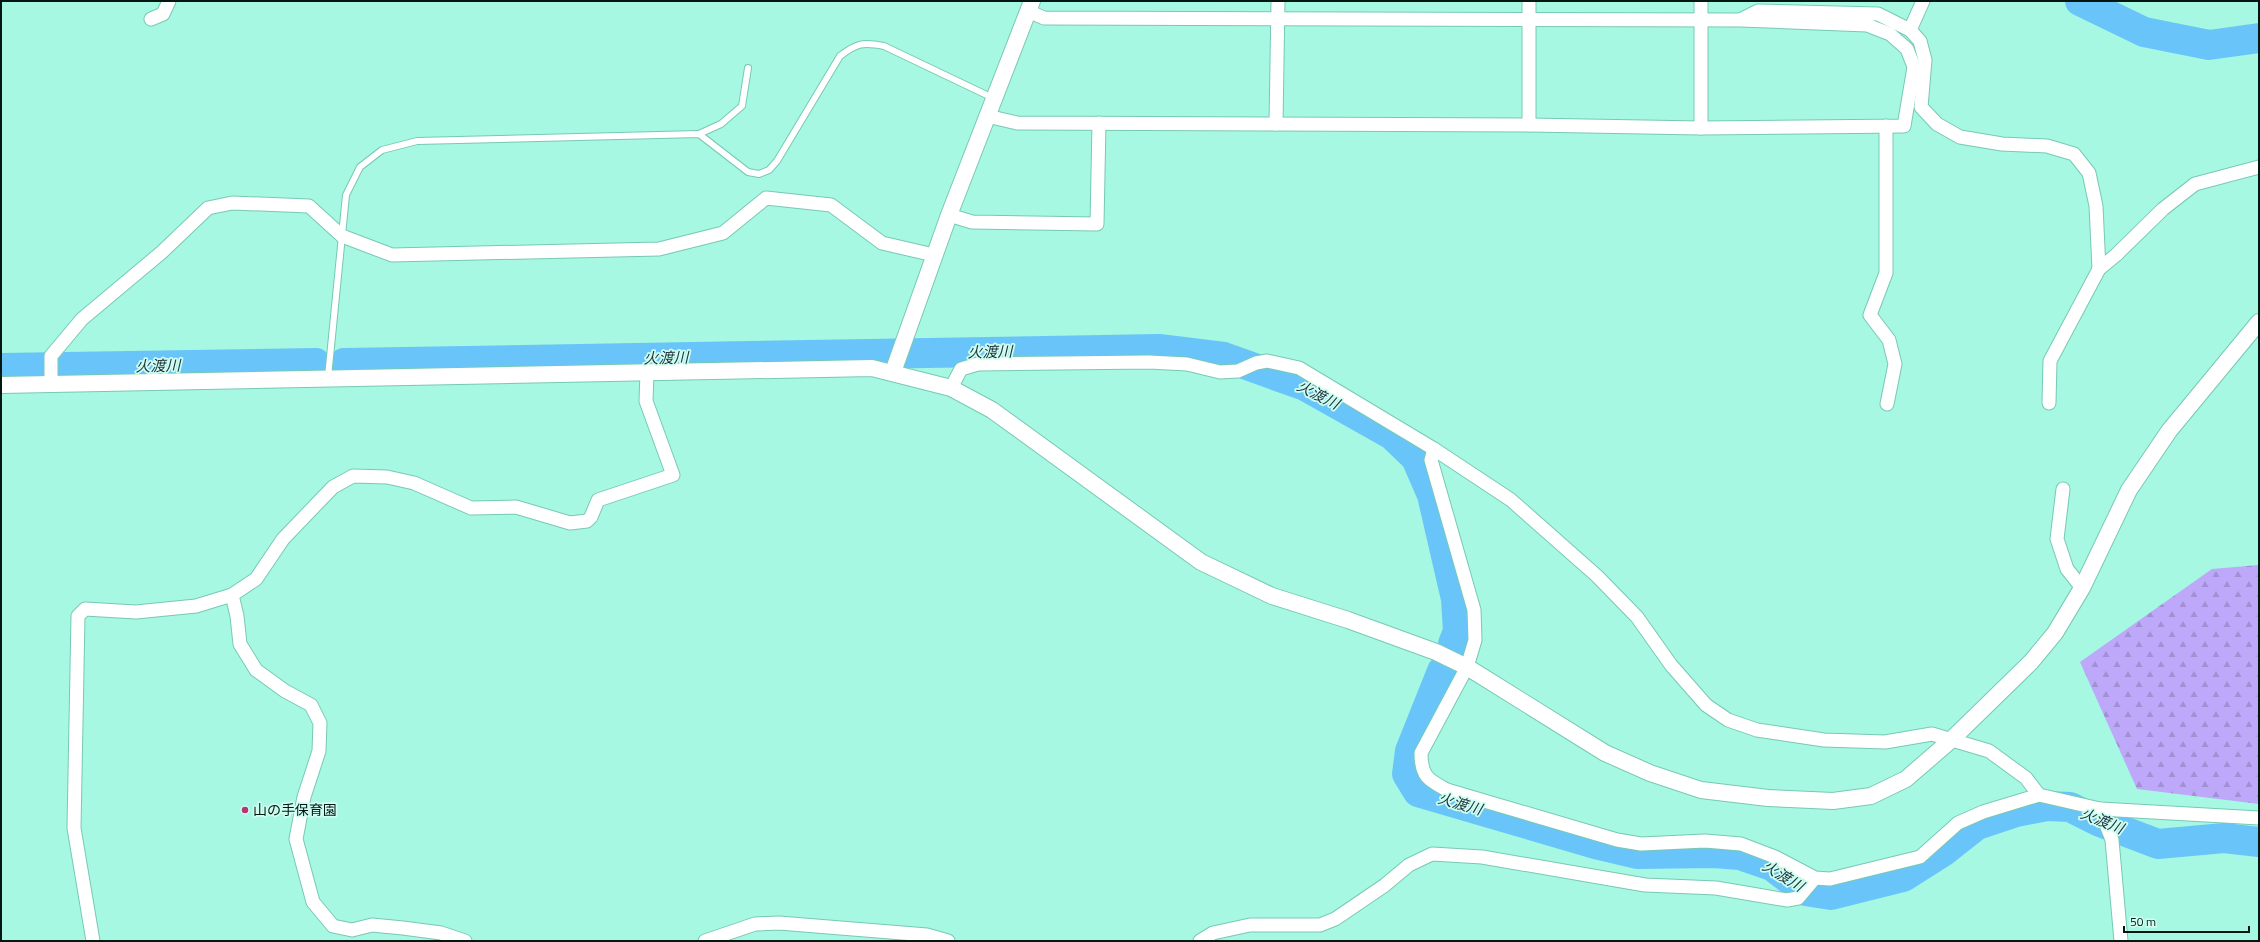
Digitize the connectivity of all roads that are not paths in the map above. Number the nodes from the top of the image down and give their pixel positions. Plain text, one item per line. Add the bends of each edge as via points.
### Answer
1 (169, 1) edge
2 (1278, 1) edge
3 (1529, 1) edge
4 (1701, 1) edge
5 (1923, 1) edge
6 (1030, 6) edge
7 (152, 19) dead end
8 (1278, 19) junction
9 (1529, 20) junction
10 (1702, 20) junction
11 (1740, 20) junction
12 (1910, 30) junction
13 (748, 68) dead end
14 (993, 98) junction
15 (987, 116) junction
16 (1099, 123) junction
17 (1276, 124) junction
18 (1529, 125) junction
19 (1886, 126) junction
20 (1701, 128) junction
21 (699, 134) junction
22 (2259, 167) edge
23 (949, 215) junction
24 (342, 236) junction
25 (934, 255) junction
26 (2099, 269) junction
27 (2259, 322) edge
28 (894, 367) junction
29 (647, 373) junction
30 (328, 379) junction
31 (51, 384) junction
32 (1, 385) edge
33 (951, 388) junction
34 (2049, 403) dead end
35 (1887, 404) dead end
36 (1434, 449) junction
37 (2063, 489) dead end
38 (2082, 588) junction
39 (232, 595) junction
40 (1467, 667) junction
41 (1950, 741) junction
42 (2039, 795) junction
43 (2100, 809) junction
44 (2259, 818) edge
45 (1813, 880) junction
46 (93, 941) edge
47 (465, 941) edge
48 (705, 941) edge
49 (948, 941) edge
50 (1200, 941) edge
51 (2121, 941) edge

1 - 7 street via 163,14
2 - 8 street
3 - 9 street
4 - 10 street
5 - 12 street
6 - 8 street via 1044,18
6 - 14 street
8 - 9 street
8 - 17 street
9 - 10 street
9 - 18 street
10 - 11 street
10 - 20 street
11 - 12 street via 1758,11 1878,14
11 - 19 street via 1867,25 1890,34 1907,49 1914,67 1904,126
12 - 26 street via 1920,41 1925,60 1921,107 1937,124 1960,137 2002,144 2047,146 2074,154 2089,173 2096,206
13 - 21 lane via 742,106 721,124
14 - 15 street
14 - 21 lane via 884,46 867,43 852,46 840,56 770,170 759,174 748,172
15 - 16 street via 1017,123
15 - 23 street
16 - 17 street
16 - 23 street via 1097,224 972,222
17 - 18 street
18 - 20 street
19 - 20 street
19 - 35 street via 1886,272 1870,315 1888,340 1895,364
21 - 24 lane via 417,141 382,150 360,167 346,195
22 - 26 street via 2195,184 2163,209
23 - 25 street
24 - 25 street via 392,255 659,250 723,233 766,198 831,205 882,243
24 - 30 lane
24 - 31 street via 309,206 232,204 208,208 162,252 82,318 51,356
25 - 28 street
26 - 34 street via 2050,361
27 - 38 street via 2170,431 2129,490
28 - 29 street
28 - 33 street
29 - 30 street
29 - 39 street via 646,401 672,475 598,500 587,521 570,523 516,507 471,508 414,483 388,477 353,476 333,487 283,539 256,578
30 - 31 street
31 - 32 street
33 - 36 street via 961,369 978,364 1149,362 1187,364 1220,372 1238,371 1268,361 1299,368
33 - 40 street via 992,410 1201,562 1272,596 1414,644
36 - 40 street via 1431,460 1474,610 1475,640
36 - 41 street via 1512,500 1597,576 1637,617 1671,665 1706,705 1728,720 1757,730 1824,740 1885,742 1932,734
37 - 38 street via 2057,539 2067,569
38 - 41 street via 2055,633 2031,662
39 - 46 street via 196,606 136,612 85,609 78,616 74,828
39 - 47 street via 238,616 240,644 256,670 285,691 311,705 320,723 319,751 304,797 296,839 313,902 332,926 352,930 372,925 403,928 441,933
40 - 41 street via 1605,753 1650,773 1701,790 1768,798 1833,801 1871,796 1906,780
40 - 45 street via 1421,753 1421,767 1428,780 1447,790 1617,840 1641,844 1705,841 1741,844 1775,858
41 - 42 street via 1989,751 2026,778
42 - 43 street
42 - 45 street via 1983,812 1958,823 1920,857 1830,879
43 - 44 street
43 - 51 street via 2112,840
45 - 50 street via 1800,896 1787,900 1716,888 1644,885 1482,857 1432,854 1409,865 1385,885 1320,925 1250,925 1213,932
48 - 49 street via 755,924 779,923 927,935

